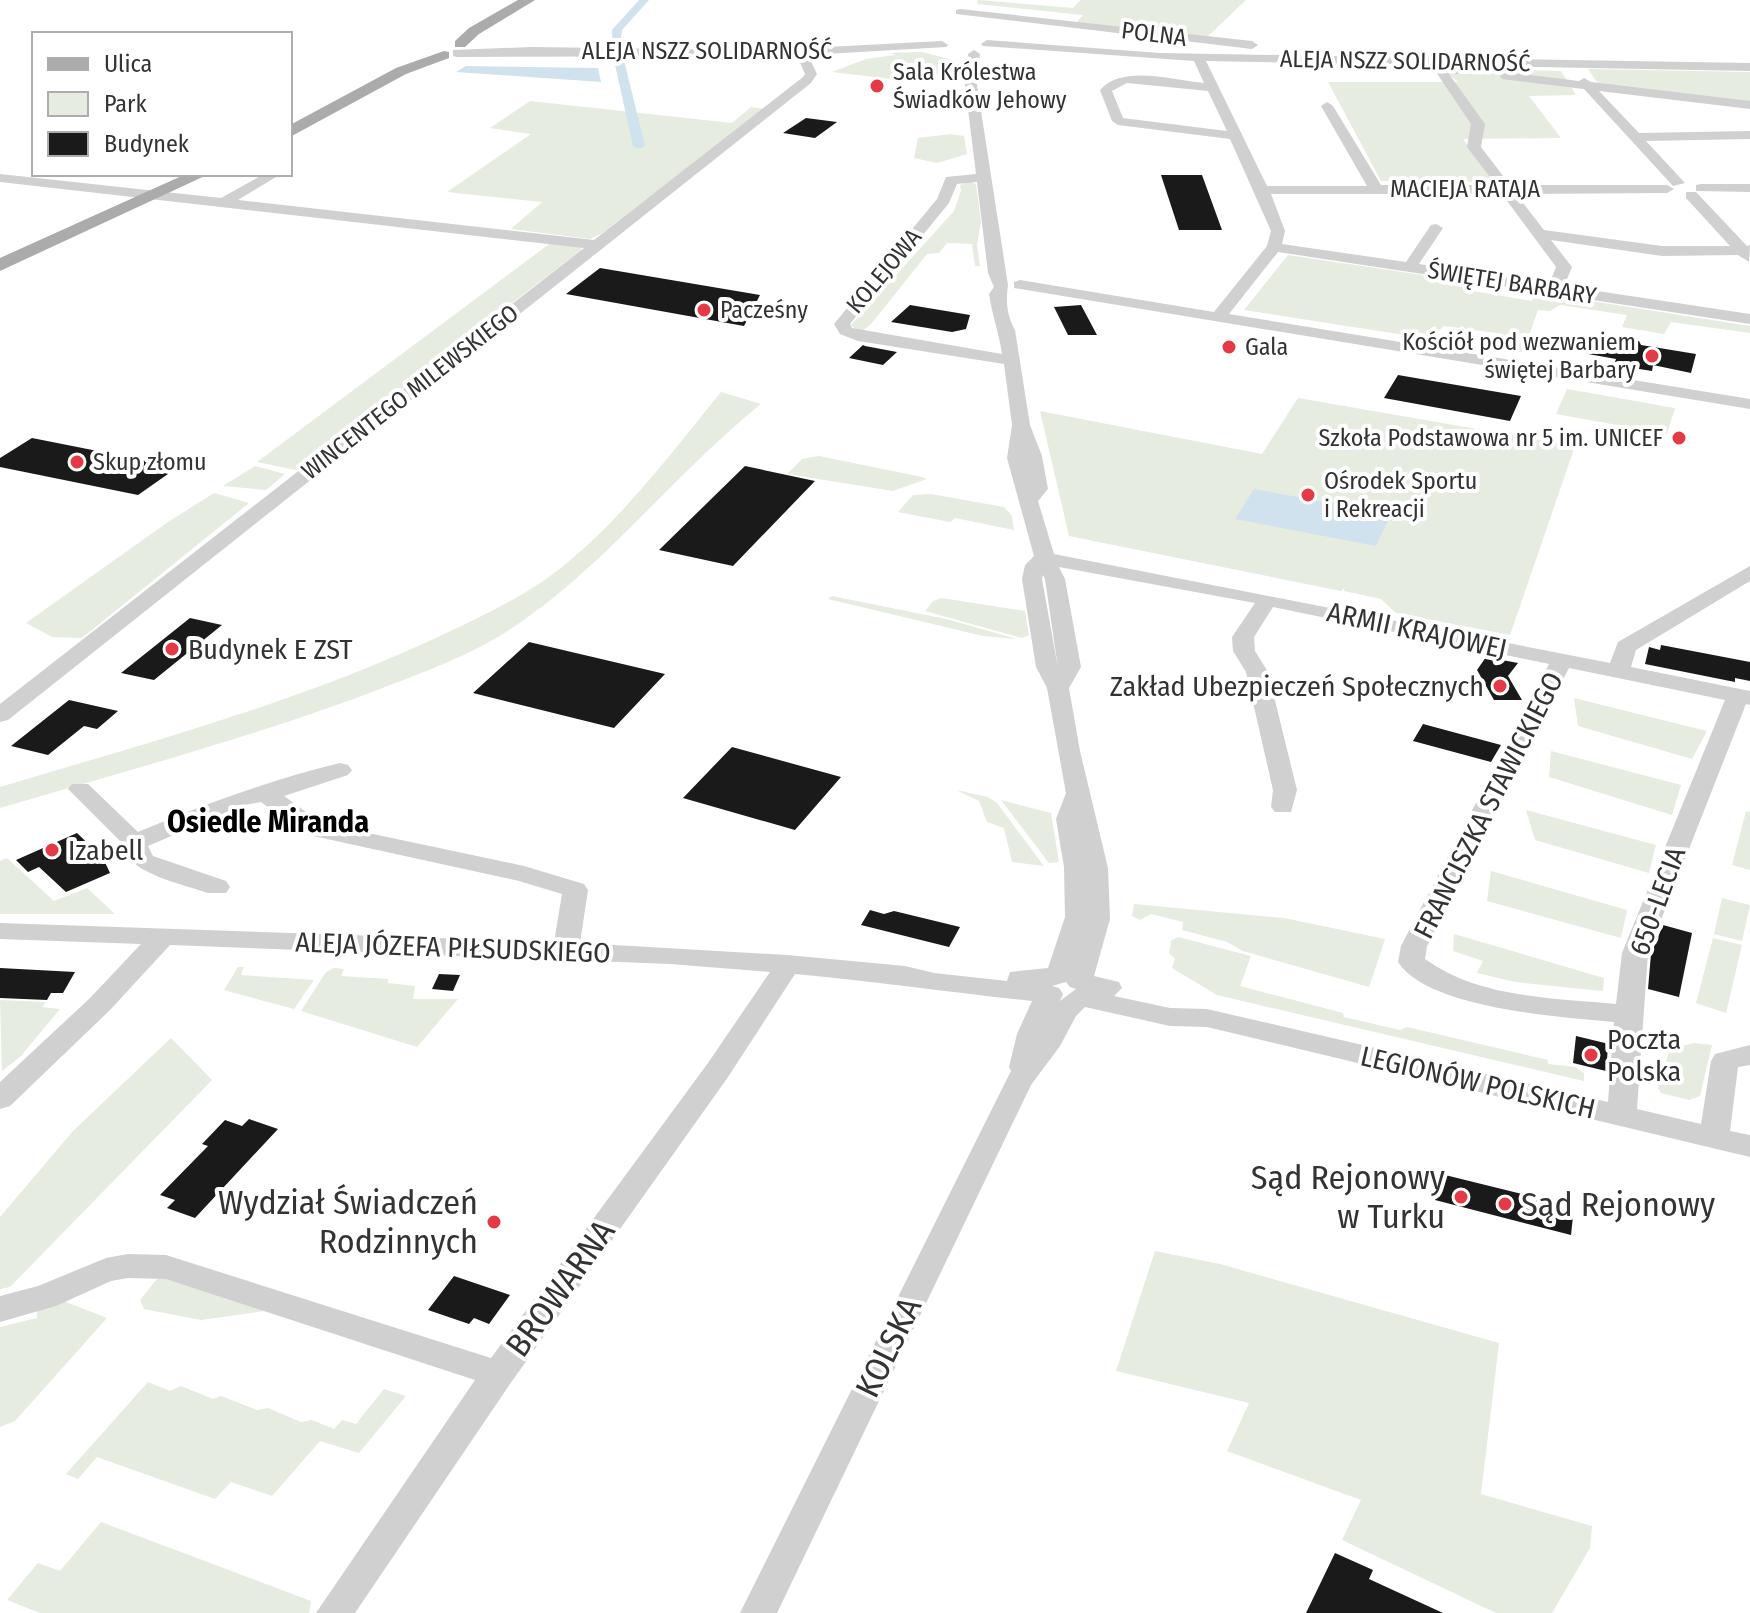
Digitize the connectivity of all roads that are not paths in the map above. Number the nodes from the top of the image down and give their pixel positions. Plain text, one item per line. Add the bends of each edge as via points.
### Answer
1 (528, 0) edge
2 (961, 12) edge
3 (973, 47) junction
4 (441, 48) junction
5 (951, 48) junction
6 (828, 52) joint
7 (804, 59) junction
8 (1199, 59) junction
9 (1343, 61) junction
10 (1572, 64) junction
11 (1750, 67) edge
12 (401, 71) junction
13 (971, 85) junction
14 (1588, 87) junction
15 (1213, 88) junction
16 (1750, 105) edge
17 (1327, 106) dead end
18 (292, 131) edge
19 (1235, 135) junction
20 (1750, 135) edge
21 (1635, 137) junction
22 (196, 176) edge
23 (270, 176) edge
24 (984, 177) junction
25 (0, 178) edge
26 (1672, 186) junction
27 (1750, 188) edge
28 (1508, 189) junction
29 (1263, 190) junction
30 (1377, 190) junction
31 (1696, 192) junction
32 (153, 195) junction
33 (223, 203) junction
34 (468, 218) dead end
35 (1436, 228) dead end
36 (452, 229) junction
37 (1542, 234) junction
38 (599, 245) junction
39 (1274, 247) junction
40 (1747, 253) edge
41 (0, 265) edge
42 (1410, 267) junction
43 (1012, 287) junction
44 (1554, 290) junction
45 (1218, 317) junction
46 (1750, 319) edge
47 (1011, 359) junction
48 (1750, 404) edge
49 (1040, 535) junction
50 (1045, 558) junction
51 (1084, 564) junction
52 (1750, 572) edge
53 (1055, 579) junction
54 (1267, 600) junction
55 (1562, 660) junction
56 (1619, 671) junction
57 (1058, 688) junction
58 (1744, 697) edge
59 (0, 715) edge
60 (340, 770) dead end
61 (80, 789) dead end
62 (266, 794) junction
63 (1283, 807) dead end
64 (135, 842) junction
65 (217, 887) dead end
66 (0, 931) edge
67 (164, 936) junction
68 (566, 951) junction
69 (787, 964) junction
70 (1066, 987) junction
71 (1628, 1014) junction
72 (1750, 1055) edge
73 (0, 1099) edge
74 (1622, 1116) junction
75 (1714, 1138) junction
76 (1750, 1146) edge
77 (0, 1309) edge
78 (498, 1374) junction
79 (334, 1613) edge
80 (758, 1613) edge

1 - 4 main road
2 - 9 street, POLNA via 1341,55
3 - 5 street, ALEJA NSZZ SOLIDARNOŚĆ
3 - 8 street, ALEJA NSZZ SOLIDARNOŚĆ
3 - 13 street
4 - 7 street, ALEJA NSZZ SOLIDARNOŚĆ
4 - 12 main road
4 - 12 main road
5 - 6 street, ALEJA NSZZ SOLIDARNOŚĆ
5 - 13 street
6 - 7 street, WINCENTEGO MILEWSKIEGO
7 - 38 street, WINCENTEGO MILEWSKIEGO via 811,74 807,80
8 - 9 street, ALEJA NSZZ SOLIDARNOŚĆ
8 - 15 street
9 - 10 street, ALEJA NSZZ SOLIDARNOŚĆ
10 - 11 street, ALEJA NSZZ SOLIDARNOŚĆ
10 - 14 street
12 - 18 main road
13 - 24 street
14 - 16 street
14 - 21 street
14 - 28 street via 1442,72 1478,124 1474,147
15 - 19 street
15 - 19 street via 1127,79 1106,90 1118,121
17 - 30 street
19 - 29 street
20 - 21 street
21 - 26 street
22 - 32 main road
23 - 33 street
24 - 43 street via 997,266
24 - 47 street, KOLEJOWA via 951,180 944,200 842,324 858,336
25 - 32 street
26 - 28 street, MACIEJA RATAJA
26 - 31 street, MACIEJA RATAJA
27 - 31 street, MACIEJA RATAJA
28 - 30 street, MACIEJA RATAJA
28 - 37 street
29 - 30 street, MACIEJA RATAJA
29 - 39 street via 1278,231
31 - 40 street
32 - 33 street
32 - 41 main road
33 - 36 street via 315,209
34 - 36 street
35 - 42 street
36 - 38 street
37 - 40 street via 1662,251
37 - 44 street via 1564,267
38 - 59 street, WINCENTEGO MILEWSKIEGO
39 - 42 street, ŚWIĘTEJ BARBARY
39 - 45 street
42 - 44 street, ŚWIĘTEJ BARBARY
43 - 45 street
43 - 47 street via 1012,322 1007,330
44 - 46 street, ŚWIĘTEJ BARBARY
45 - 48 street
47 - 49 street via 1021,425 1016,458
49 - 50 street
49 - 51 street, ARMII KRAJOWEJ via 1064,556
50 - 51 street, ARMII KRAJOWEJ
50 - 53 street
50 - 57 street via 1035,565 1032,579 1047,667
51 - 53 street via 1058,572
51 - 54 street, ARMII KRAJOWEJ
52 - 56 street via 1626,647
53 - 57 street via 1070,667
54 - 55 street, ARMII KRAJOWEJ
54 - 63 street via 1243,637 1244,651 1257,672 1285,790
55 - 56 street, ARMII KRAJOWEJ
55 - 71 street, FRANCISZKA STAWICKIEGO via 1414,946 1411,962 1423,974 1489,996
56 - 58 street, ARMII KRAJOWEJ
57 - 70 street, KOLSKA via 1078,793 1068,819 1078,917 1067,955
58 - 71 street, 650-LECIA via 1635,953
60 - 62 street
61 - 64 street
62 - 64 street via 238,799
62 - 68 street via 313,829 524,874 575,890
64 - 65 street via 136,854 144,861
66 - 67 street, ALEJA JÓZEFA PIŁSUDSKIEGO
67 - 68 street, ALEJA JÓZEFA PIŁSUDSKIEGO
67 - 73 street
68 - 69 street, ALEJA JÓZEFA PIŁSUDSKIEGO
69 - 70 street, ALEJA JÓZEFA PIŁSUDSKIEGO via 934,982
69 - 78 street, BROWARNA via 726,1058
70 - 74 street, LEGIONÓW POLSKICH via 1170,1017 1207,1018
70 - 80 street, KOLSKA via 1065,1011 1019,1081
71 - 74 street, 650-LECIA
72 - 75 street via 1725,1061
74 - 75 street, LEGIONÓW POLSKICH
75 - 76 street, LEGIONÓW POLSKICH
77 - 78 street via 45,1297 106,1270 166,1267
78 - 79 street, BROWARNA

